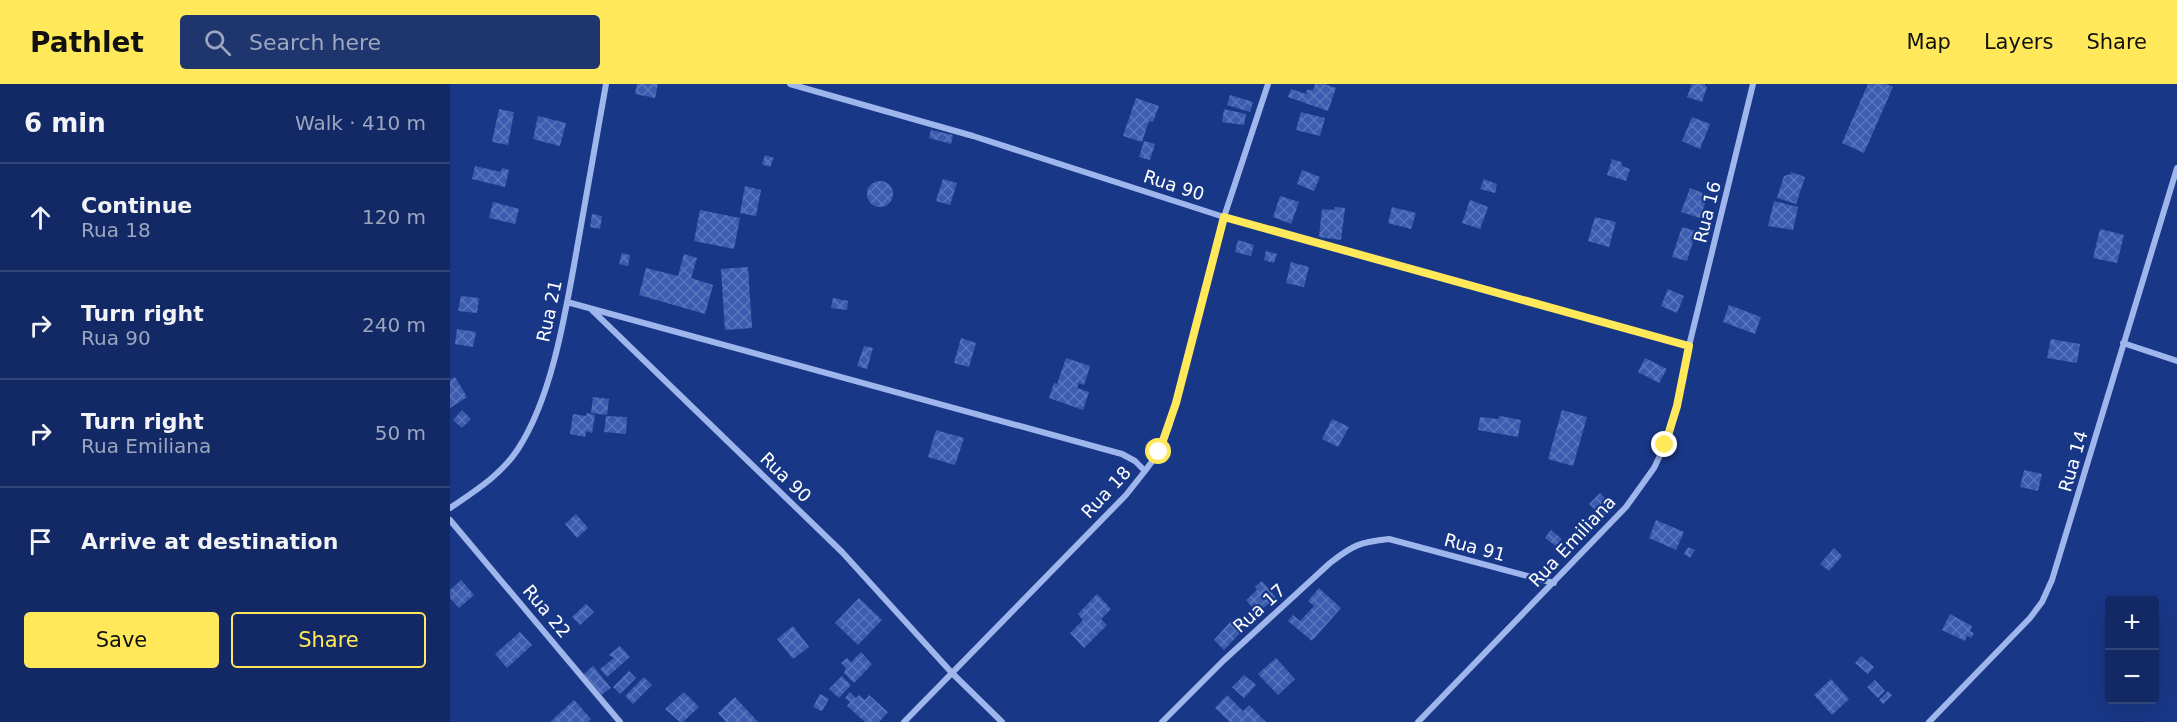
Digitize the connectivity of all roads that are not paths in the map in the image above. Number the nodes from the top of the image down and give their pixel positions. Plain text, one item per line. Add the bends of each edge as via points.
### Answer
1 (606, 84) edge
2 (790, 84) edge
3 (1268, 84) edge
4 (1753, 84) edge
5 (2177, 168) edge
6 (1224, 217) junction
7 (567, 302) junction
8 (592, 309) junction
9 (2123, 343) junction
10 (1689, 346) junction
11 (2177, 361) edge
12 (1146, 471) junction
13 (450, 508) edge
14 (450, 520) edge
15 (1389, 539) joint
16 (1554, 583) junction
17 (952, 673) junction
18 (620, 722) edge
19 (904, 722) edge
20 (1002, 722) edge
21 (1162, 722) edge
22 (1418, 722) edge
23 (1929, 722) edge

1 - 7 street, Rua 21
2 - 6 street, Rua 90 via 973,136
3 - 6 street, Rua 18
4 - 10 street, Rua 16
5 - 9 street, Rua 14
6 - 10 street, Rua 90
6 - 12 street, Rua 18 via 1169,426
7 - 8 street
7 - 13 street, Rua 21 via 545,386 518,450 490,480
8 - 12 street via 1122,454
8 - 17 street, Rua 90 via 842,552
9 - 11 street
9 - 23 street, Rua 14 via 2063,548 2042,602
10 - 16 street, Rua Emiliana via 1677,406 1654,468 1626,507
12 - 17 street, Rua 18
14 - 18 street, Rua 22
15 - 16 street, Rua 91
15 - 21 street, Rua 17 via 1365,541 1330,563
16 - 22 street, Rua Emiliana
17 - 19 street, Rua 18
17 - 20 street, Rua 90

